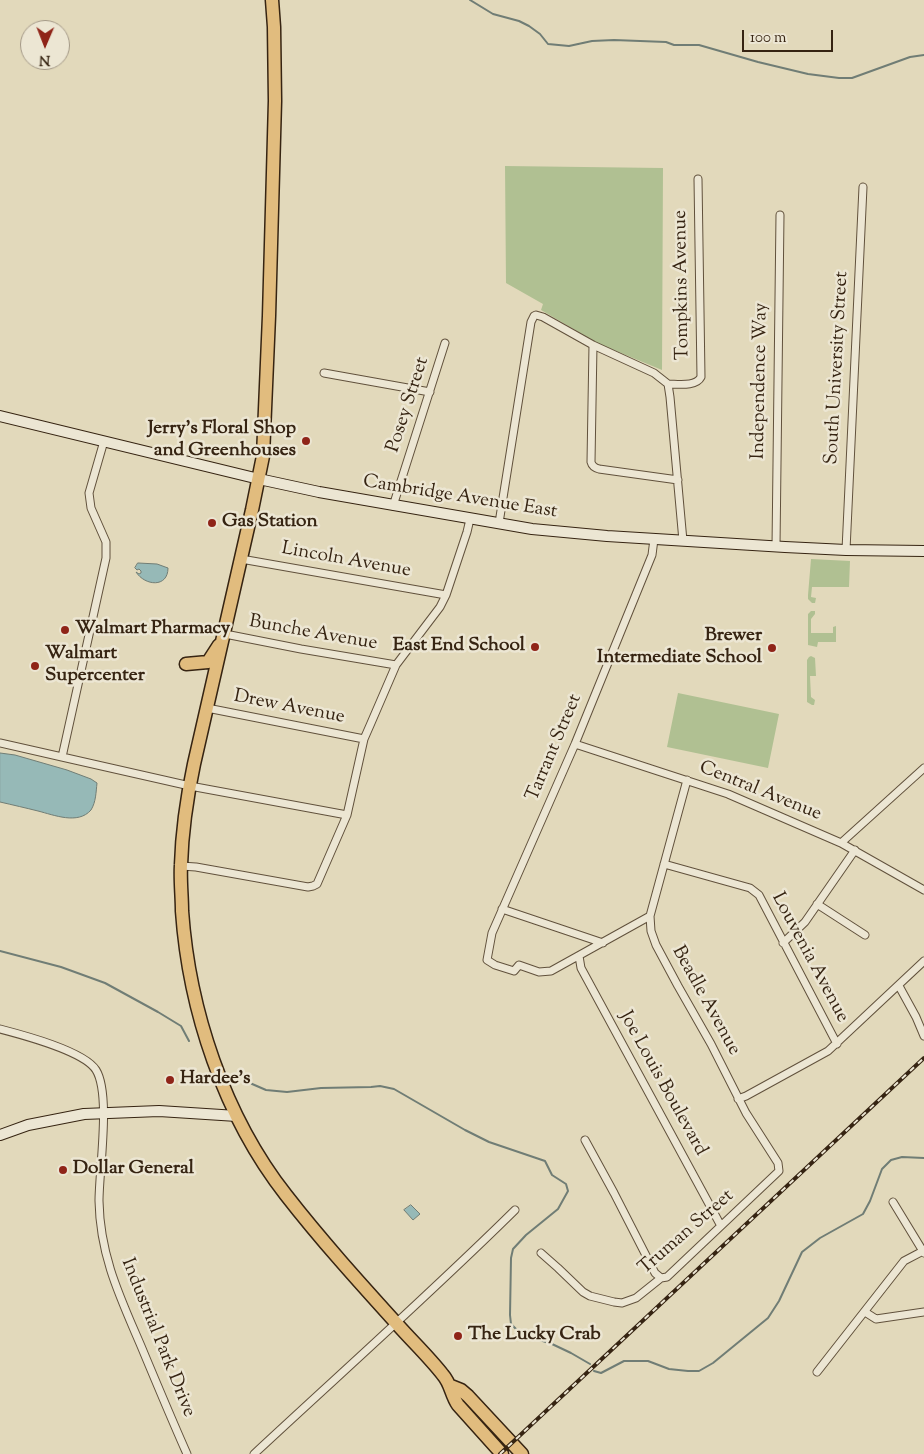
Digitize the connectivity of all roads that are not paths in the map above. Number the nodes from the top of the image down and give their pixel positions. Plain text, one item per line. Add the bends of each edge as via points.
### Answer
1 (272, 0) edge
2 (698, 179) dead end
3 (863, 187) dead end
4 (780, 215) dead end
5 (445, 343) dead end
6 (593, 345) junction
7 (324, 373) dead end
8 (668, 384) junction
9 (430, 392) junction
10 (0, 416) edge
11 (104, 441) junction
12 (259, 479) junction
13 (678, 480) junction
14 (394, 506) junction
15 (470, 519) junction
16 (500, 523) junction
17 (654, 539) junction
18 (683, 541) junction
19 (776, 546) junction
20 (846, 550) junction
21 (924, 551) edge
22 (241, 559) junction
23 (446, 594) junction
24 (224, 634) junction
25 (396, 665) junction
26 (208, 705) junction
27 (364, 739) junction
28 (0, 743) edge
29 (575, 744) junction
30 (62, 757) junction
31 (924, 768) edge
32 (687, 780) junction
33 (190, 786) junction
34 (347, 815) junction
35 (840, 843) junction
36 (855, 850) junction
37 (664, 864) junction
38 (181, 866) junction
39 (924, 890) edge
40 (817, 904) junction
41 (502, 908) junction
42 (650, 916) junction
43 (865, 935) dead end
44 (783, 942) junction
45 (603, 943) junction
46 (579, 956) junction
47 (924, 961) edge
48 (899, 986) junction
49 (0, 1029) edge
50 (924, 1036) edge
51 (837, 1044) junction
52 (738, 1099) junction
53 (103, 1114) junction
54 (237, 1116) junction
55 (0, 1135) edge
56 (585, 1140) dead end
57 (893, 1202) dead end
58 (515, 1210) dead end
59 (721, 1226) junction
60 (923, 1252) edge
61 (541, 1253) dead end
62 (661, 1278) junction
63 (864, 1312) junction
64 (924, 1312) edge
65 (396, 1323) junction
66 (817, 1372) dead end
67 (450, 1386) junction
68 (187, 1454) edge
69 (254, 1454) edge
70 (502, 1454) edge
71 (522, 1454) edge

1 - 12 highway via 275,101 269,316 263,456
2 - 8 street, Tompkins Avenue via 701,377 695,383
3 - 20 street, South University Street
4 - 19 street, Independence Way
5 - 9 street, Posey Street
6 - 8 street via 654,373
6 - 13 street via 592,464 599,470
6 - 16 street via 543,316 533,318
7 - 9 street
8 - 13 street, Tompkins Avenue
9 - 14 street, Posey Street
10 - 11 main road, Cambridge Avenue East
11 - 12 main road, Cambridge Avenue East
11 - 30 street via 90,493 92,508 106,542 106,558
12 - 14 main road, Cambridge Avenue East
12 - 22 highway
13 - 18 street, Tompkins Avenue
14 - 15 main road, Cambridge Avenue East
15 - 16 main road, Cambridge Avenue East
15 - 23 street
16 - 17 main road, Cambridge Avenue East via 562,533
17 - 18 main road, Cambridge Avenue East
17 - 29 street, Tarrant Street via 652,555
18 - 19 main road, Cambridge Avenue East
19 - 20 main road, Cambridge Avenue East
20 - 21 main road, Cambridge Avenue East
22 - 23 street, Lincoln Avenue
22 - 24 highway
23 - 25 street via 433,617
24 - 25 street, Bunche Avenue
24 - 26 highway
24 - 26 highway via 208,662 186,664 206,673
25 - 27 street
26 - 27 street, Drew Avenue
26 - 33 highway
27 - 34 street
28 - 30 street
29 - 32 street, Central Avenue
29 - 41 street, Tarrant Street
30 - 33 street
31 - 35 street
32 - 35 street, Central Avenue via 728,794
32 - 37 street
33 - 34 street
33 - 38 highway
34 - 38 street via 313,886
35 - 36 street, Central Avenue
36 - 39 street, Central Avenue
36 - 40 street
37 - 42 street
37 - 44 street, Louvenia Avenue via 750,888 758,895
38 - 54 highway via 183,921 192,988 211,1055
40 - 43 street
40 - 44 street via 803,925
41 - 45 street
41 - 46 street, Tarrant Street via 492,933 487,960 495,965 514,971 519,965 547,972
42 - 45 street
42 - 52 street, Beadle Avenue via 656,945
44 - 51 street, Louvenia Avenue
45 - 46 street
46 - 59 street, Joe Louis Boulevard via 581,968
47 - 48 street
48 - 50 street
48 - 51 street
49 - 53 street, Industrial Park Drive via 71,1052 89,1062 101,1080
51 - 52 street via 819,1057
52 - 59 street, Truman Street via 780,1168
53 - 54 main road via 141,1110
53 - 55 main road via 50,1120
53 - 68 street, Industrial Park Drive via 99,1204 107,1260
54 - 65 highway via 285,1194
56 - 62 street via 655,1273
57 - 60 street
58 - 65 street
59 - 62 street, Truman Street via 667,1277
60 - 63 street via 904,1261
61 - 62 street, Truman Street via 583,1292 614,1302 636,1298
63 - 64 street via 876,1319
63 - 66 street
65 - 67 highway
65 - 69 street
67 - 70 highway via 458,1404
67 - 71 highway via 468,1396

